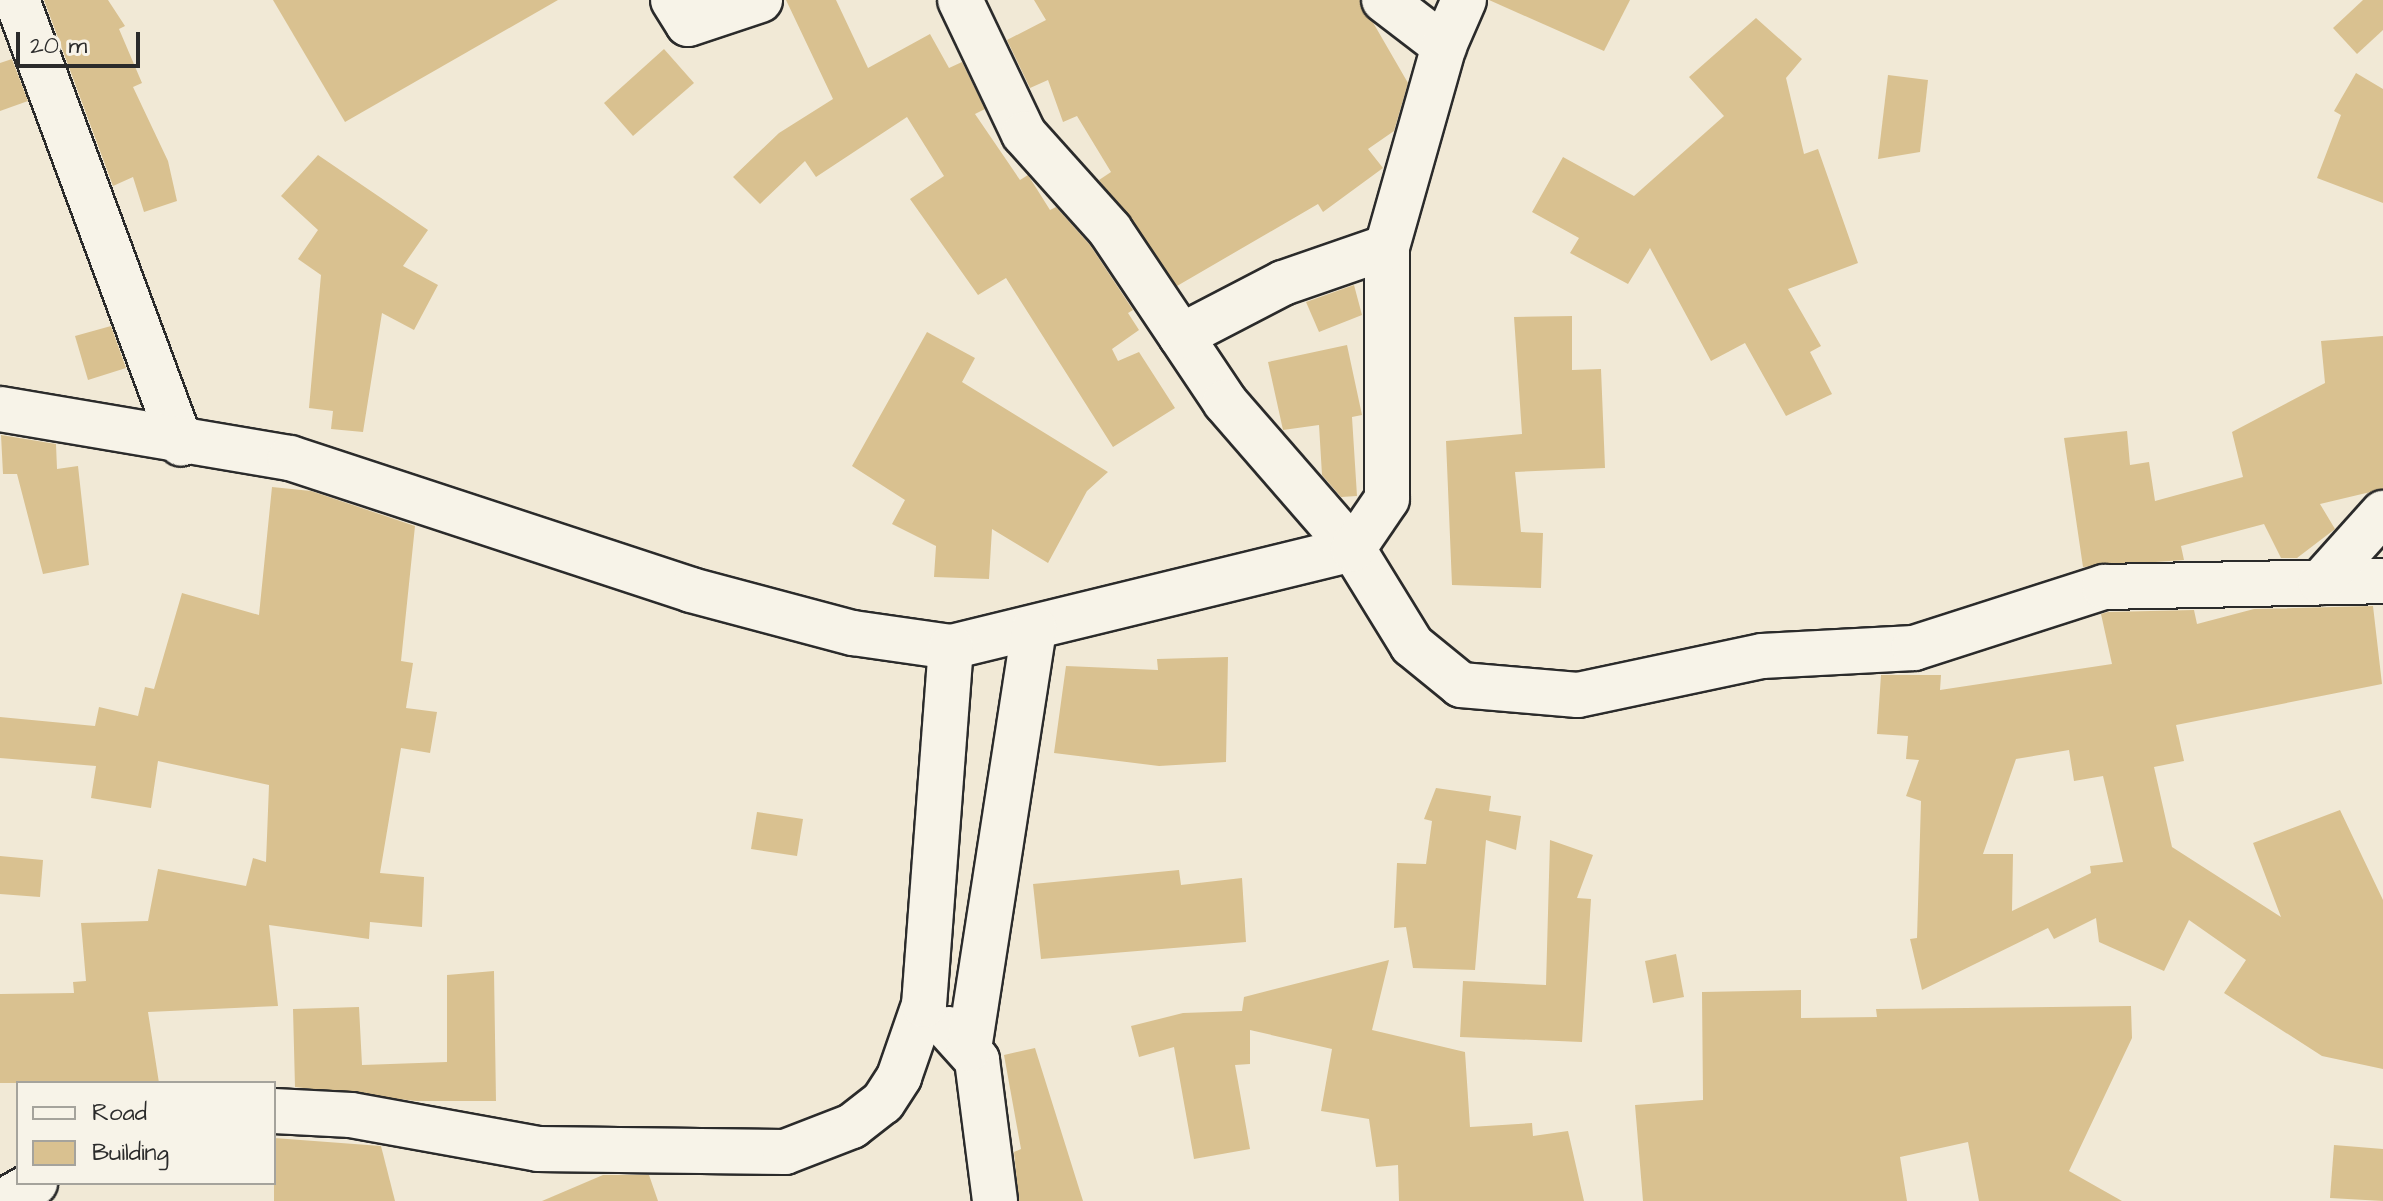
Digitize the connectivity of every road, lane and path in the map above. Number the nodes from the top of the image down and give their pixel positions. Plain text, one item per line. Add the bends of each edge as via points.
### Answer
1 (17, 0) edge
2 (673, 0) edge
3 (760, 0) edge
4 (960, 0) edge
5 (1384, 0) edge
6 (1464, 0) edge
7 (1444, 46) junction
8 (1387, 247) junction
9 (1181, 336) junction
10 (0, 409) edge
11 (181, 444) junction
12 (2383, 513) edge
13 (1353, 549) junction
14 (2383, 581) edge
15 (2321, 582) junction
16 (1034, 628) junction
17 (951, 647) junction
18 (924, 1005) junction
19 (969, 1049) junction
20 (276, 1111) edge
21 (32, 1185) edge
22 (4, 1201) edge
23 (995, 1201) edge

1 - 11 street
2 - 3 street via 688,24
4 - 9 street via 1024,134 1110,230
5 - 7 street
6 - 7 street
7 - 8 street
8 - 9 street via 1283,283
8 - 13 street via 1387,499
9 - 13 street via 1225,402
10 - 11 street
11 - 17 street via 290,458 691,590 853,633
12 - 15 street
13 - 15 street via 1412,645 1461,685 1578,695 1762,656 1914,648 2104,587
13 - 16 street
14 - 15 street
16 - 17 street
16 - 19 street
17 - 18 street
18 - 19 street
18 - 20 street via 883,1102 852,1126 785,1152 538,1149 351,1115
19 - 23 street via 977,1060
21 - 22 street

